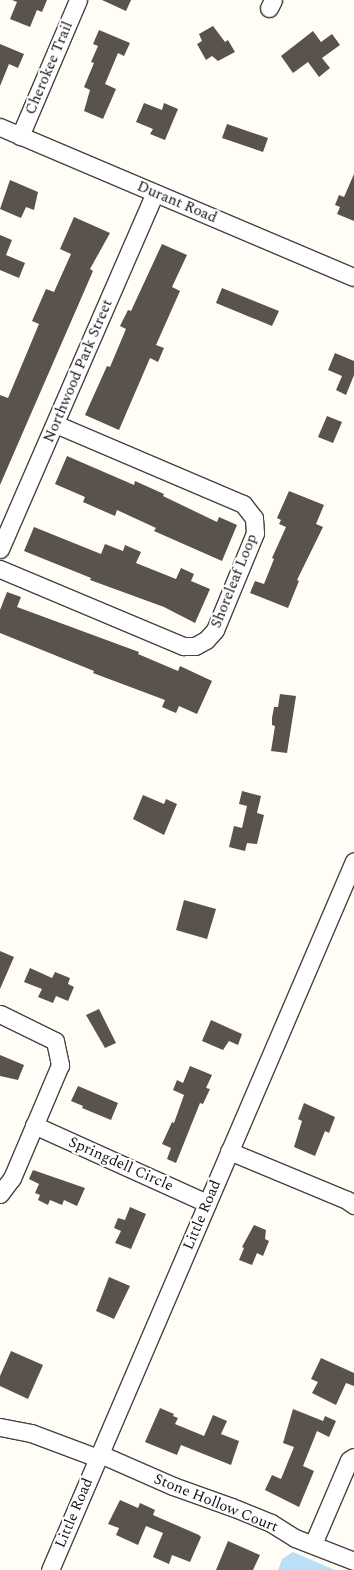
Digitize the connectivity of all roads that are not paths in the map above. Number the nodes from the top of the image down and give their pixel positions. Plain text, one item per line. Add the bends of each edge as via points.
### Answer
1 (78, 0) edge
2 (1, 132) edge
3 (20, 136) junction
4 (155, 193) junction
5 (354, 277) edge
6 (55, 424) junction
7 (0, 549) edge
8 (0, 569) edge
9 (352, 869) edge
10 (0, 1014) edge
11 (34, 1125) junction
12 (229, 1151) junction
13 (0, 1194) edge
14 (207, 1203) junction
15 (354, 1205) edge
16 (0, 1427) edge
17 (99, 1456) junction
18 (354, 1457) edge
19 (312, 1544) junction
20 (354, 1561) edge
21 (50, 1570) edge

1 - 3 street, Cherokee Trail
2 - 3 street, Durant Road
3 - 4 street, Durant Road
4 - 5 street, Durant Road
4 - 6 street, Northwood Park Street
6 - 7 street, Northwood Park Street
6 - 8 street, Shoreleaf Loop via 243,504 254,518 255,533 215,630 196,646 183,646
9 - 12 street, Little Road
10 - 11 street via 55,1041 60,1065
11 - 13 street via 12,1178
11 - 14 street, Springdell Circle
12 - 14 street, Little Road
12 - 15 street
14 - 17 street, Little Road
16 - 17 street, Stone Hollow Court via 31,1433
17 - 19 street, Stone Hollow Court via 239,1510
17 - 21 street, Little Road
18 - 19 street via 349,1460
19 - 20 street, Stone Hollow Court

